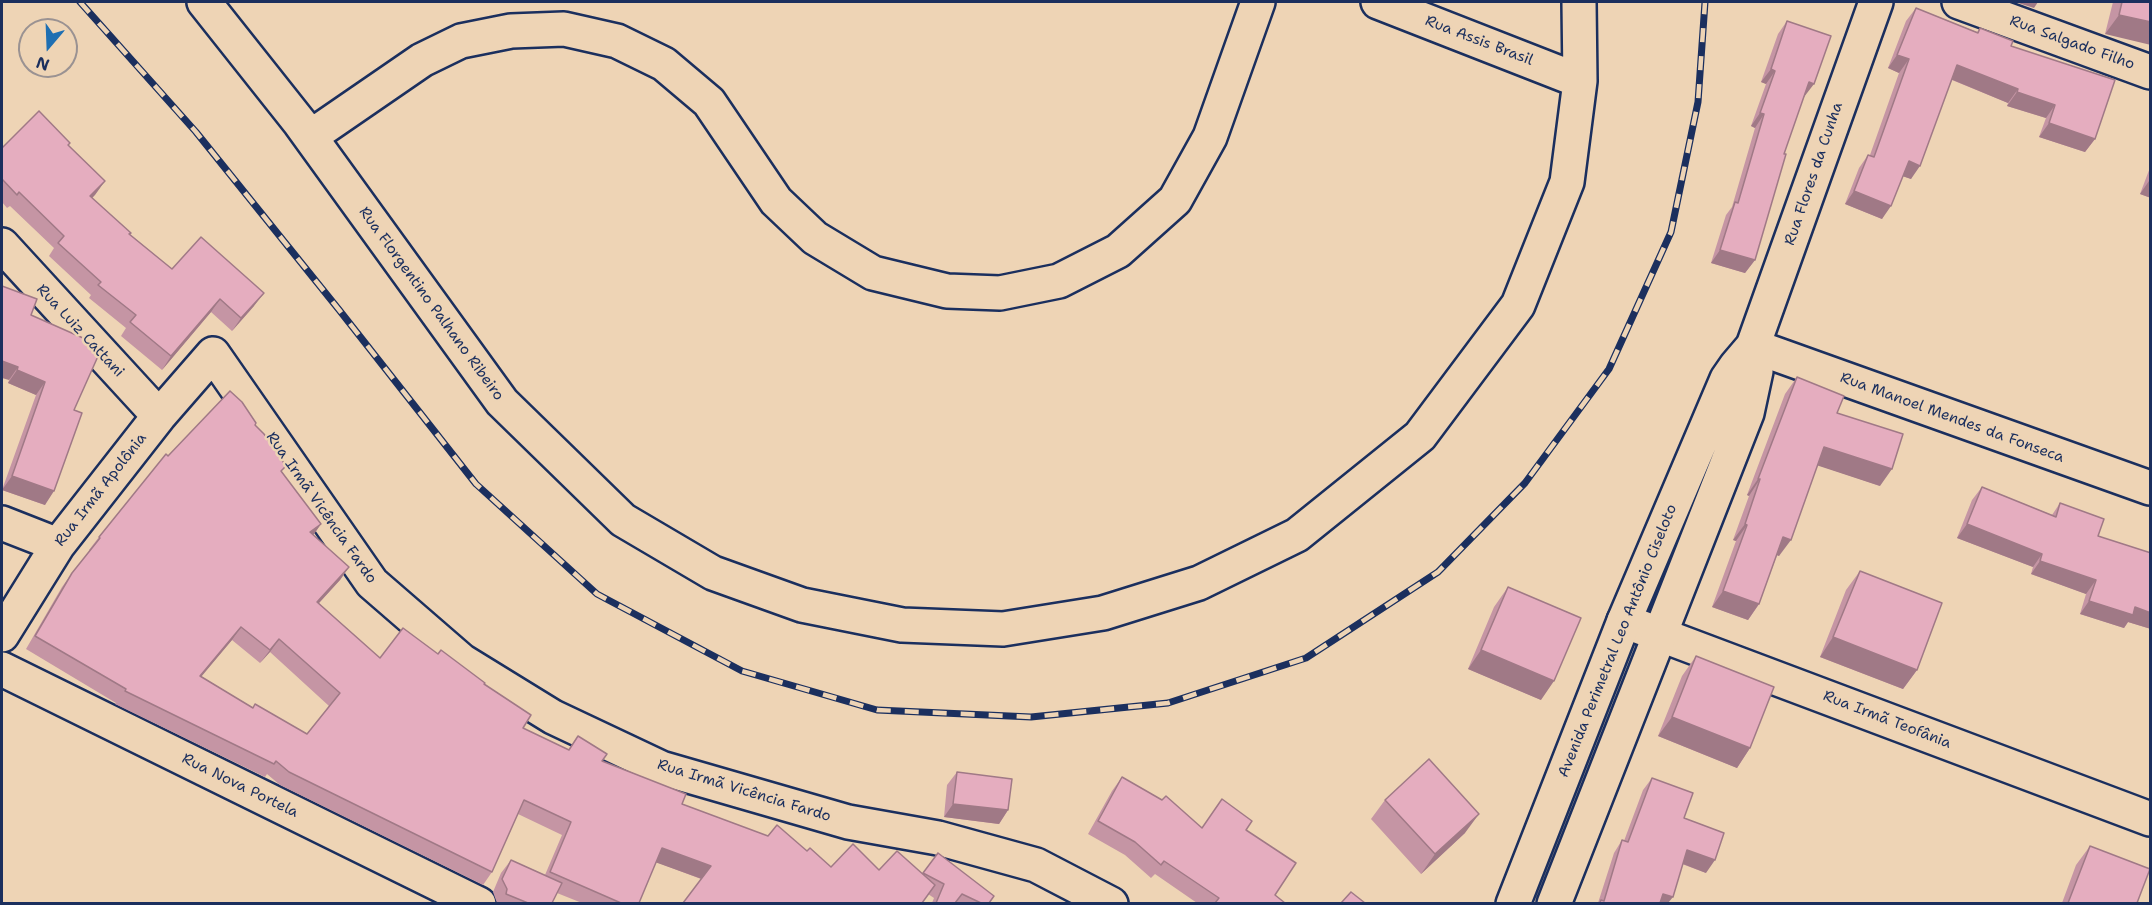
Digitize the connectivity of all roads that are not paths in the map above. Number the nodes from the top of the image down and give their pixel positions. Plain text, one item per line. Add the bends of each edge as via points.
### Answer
1 (204, 2) edge
2 (1258, 2) edge
3 (1378, 2) edge
4 (1579, 2) edge
5 (1876, 2) edge
6 (1959, 2) edge
7 (2151, 72) edge
8 (1581, 81) junction
9 (310, 136) junction
10 (2, 245) edge
11 (1753, 346) junction
12 (213, 354) joint
13 (1740, 384) junction
14 (159, 416) junction
15 (2151, 488) edge
16 (2, 523) edge
17 (58, 545) junction
18 (1624, 621) junction
19 (1660, 634) junction
20 (2, 635) edge
21 (2, 669) edge
22 (2151, 819) edge
23 (479, 903) edge
24 (1110, 903) edge
25 (1513, 903) edge
26 (1554, 903) edge

1 - 9 street, Rua Florgentino Palhano Ribeiro
2 - 9 street via 1210,137 1175,200 1118,251 1059,281 1000,293 947,291 873,273 814,238 776,201 709,102 664,64 617,41 564,29 511,31 461,41 422,60
3 - 8 street, Rua Assis Brasil
4 - 8 street, Rua Florgentino Palhano Ribeiro
5 - 11 street, Rua Flores da Cunha
6 - 7 street, Rua Salgado Filho
8 - 9 street, Rua Florgentino Palhano Ribeiro via 1567,182 1518,305 1420,436 1297,536 1200,583 1102,613 1003,629 902,625 802,605 712,573 623,520 502,402
10 - 14 street, Rua Luiz Cattani
11 - 13 street, Rua Flores da Cunha via 1756,371
11 - 15 street, Rua Manoel Mendes da Fonseca
12 - 14 street, Rua Irmã Apolônia
12 - 24 street, Rua Irmã Vicência Fardo via 372,583 462,661 553,717 661,768 848,822 938,838 1036,865
13 - 18 street, Avenida Perimetral Leo Antônio Ciseloto
13 - 19 street via 1747,413
14 - 17 street, Rua Irmã Apolônia
16 - 17 street
17 - 20 street, Rua Irmã Apolônia
18 - 19 street, Rua Irmã Teofânia
18 - 25 street, Avenida Perimetral Leo Antônio Ciseloto
19 - 22 street, Rua Irmã Teofânia
19 - 26 street
21 - 23 street, Rua Nova Portela

